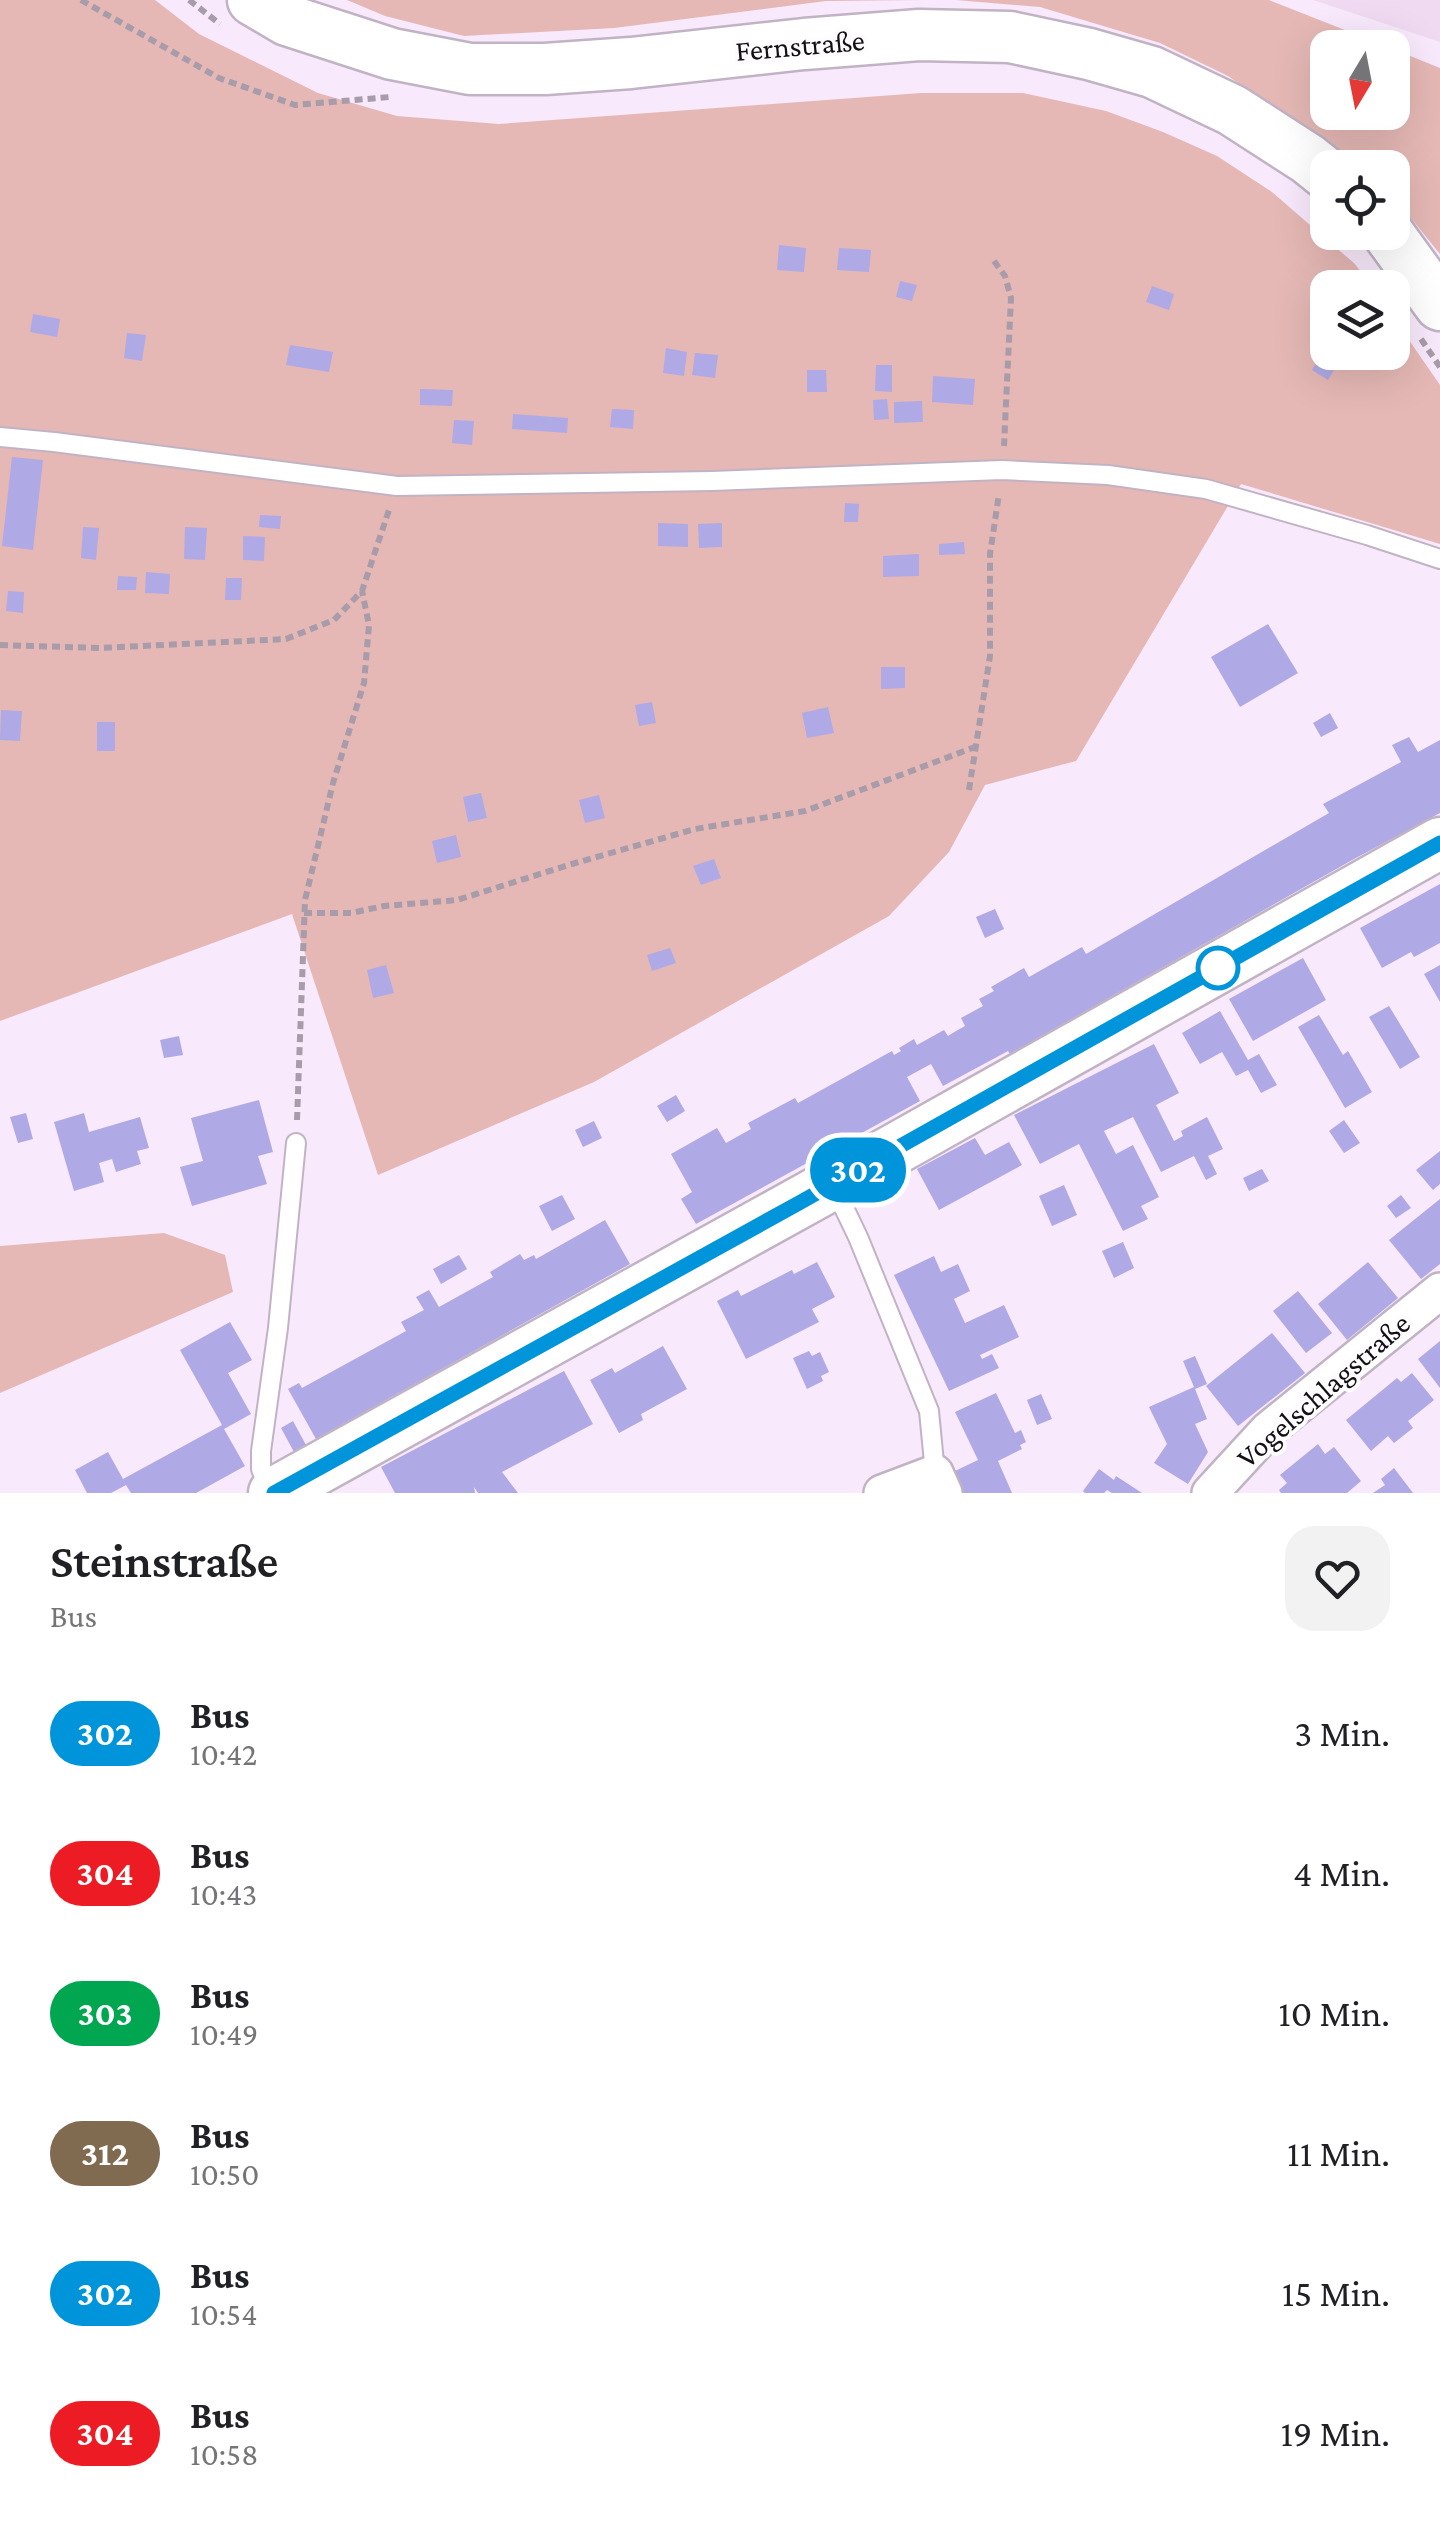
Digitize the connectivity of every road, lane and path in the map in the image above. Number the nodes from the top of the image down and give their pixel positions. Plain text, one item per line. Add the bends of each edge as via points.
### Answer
1 (81, 0) edge
2 (189, 0) edge
3 (241, 14) edge
4 (383, 90) dead end
5 (1310, 165) edge
6 (1400, 250) edge
7 (994, 261) dead end
8 (1440, 305) edge
9 (0, 437) edge
10 (1002, 470) junction
11 (397, 486) junction
12 (1440, 560) edge
13 (362, 591) junction
14 (0, 645) edge
15 (975, 747) junction
16 (969, 790) dead end
17 (1440, 843) edge
18 (304, 912) junction
19 (296, 1143) joint
20 (833, 1184) junction
21 (1440, 1291) edge
22 (940, 1483) edge
23 (272, 1493) edge
24 (882, 1493) edge
25 (1210, 1493) edge

1 - 4 path via 219,78 295,105 402,96
2 - 3 path via 214,20
3 - 5 street, Fernstraße via 288,20 392,54 470,69 546,70 919,35 1010,37 1152,72 1232,110
6 - 8 street
7 - 10 path via 1011,298
9 - 11 lane
10 - 11 lane
10 - 12 lane via 1206,489
10 - 15 path via 990,554 990,656
11 - 13 path
13 - 14 path via 334,620 286,639 100,648
13 - 18 path via 369,626 364,684
15 - 16 path
15 - 18 path via 805,811 695,829 457,900
17 - 20 street
18 - 19 path
19 - 23 lane via 260,1450
20 - 22 lane via 929,1410
20 - 23 street
21 - 25 street, Vogelschlagstraße via 1268,1430
22 - 24 street

